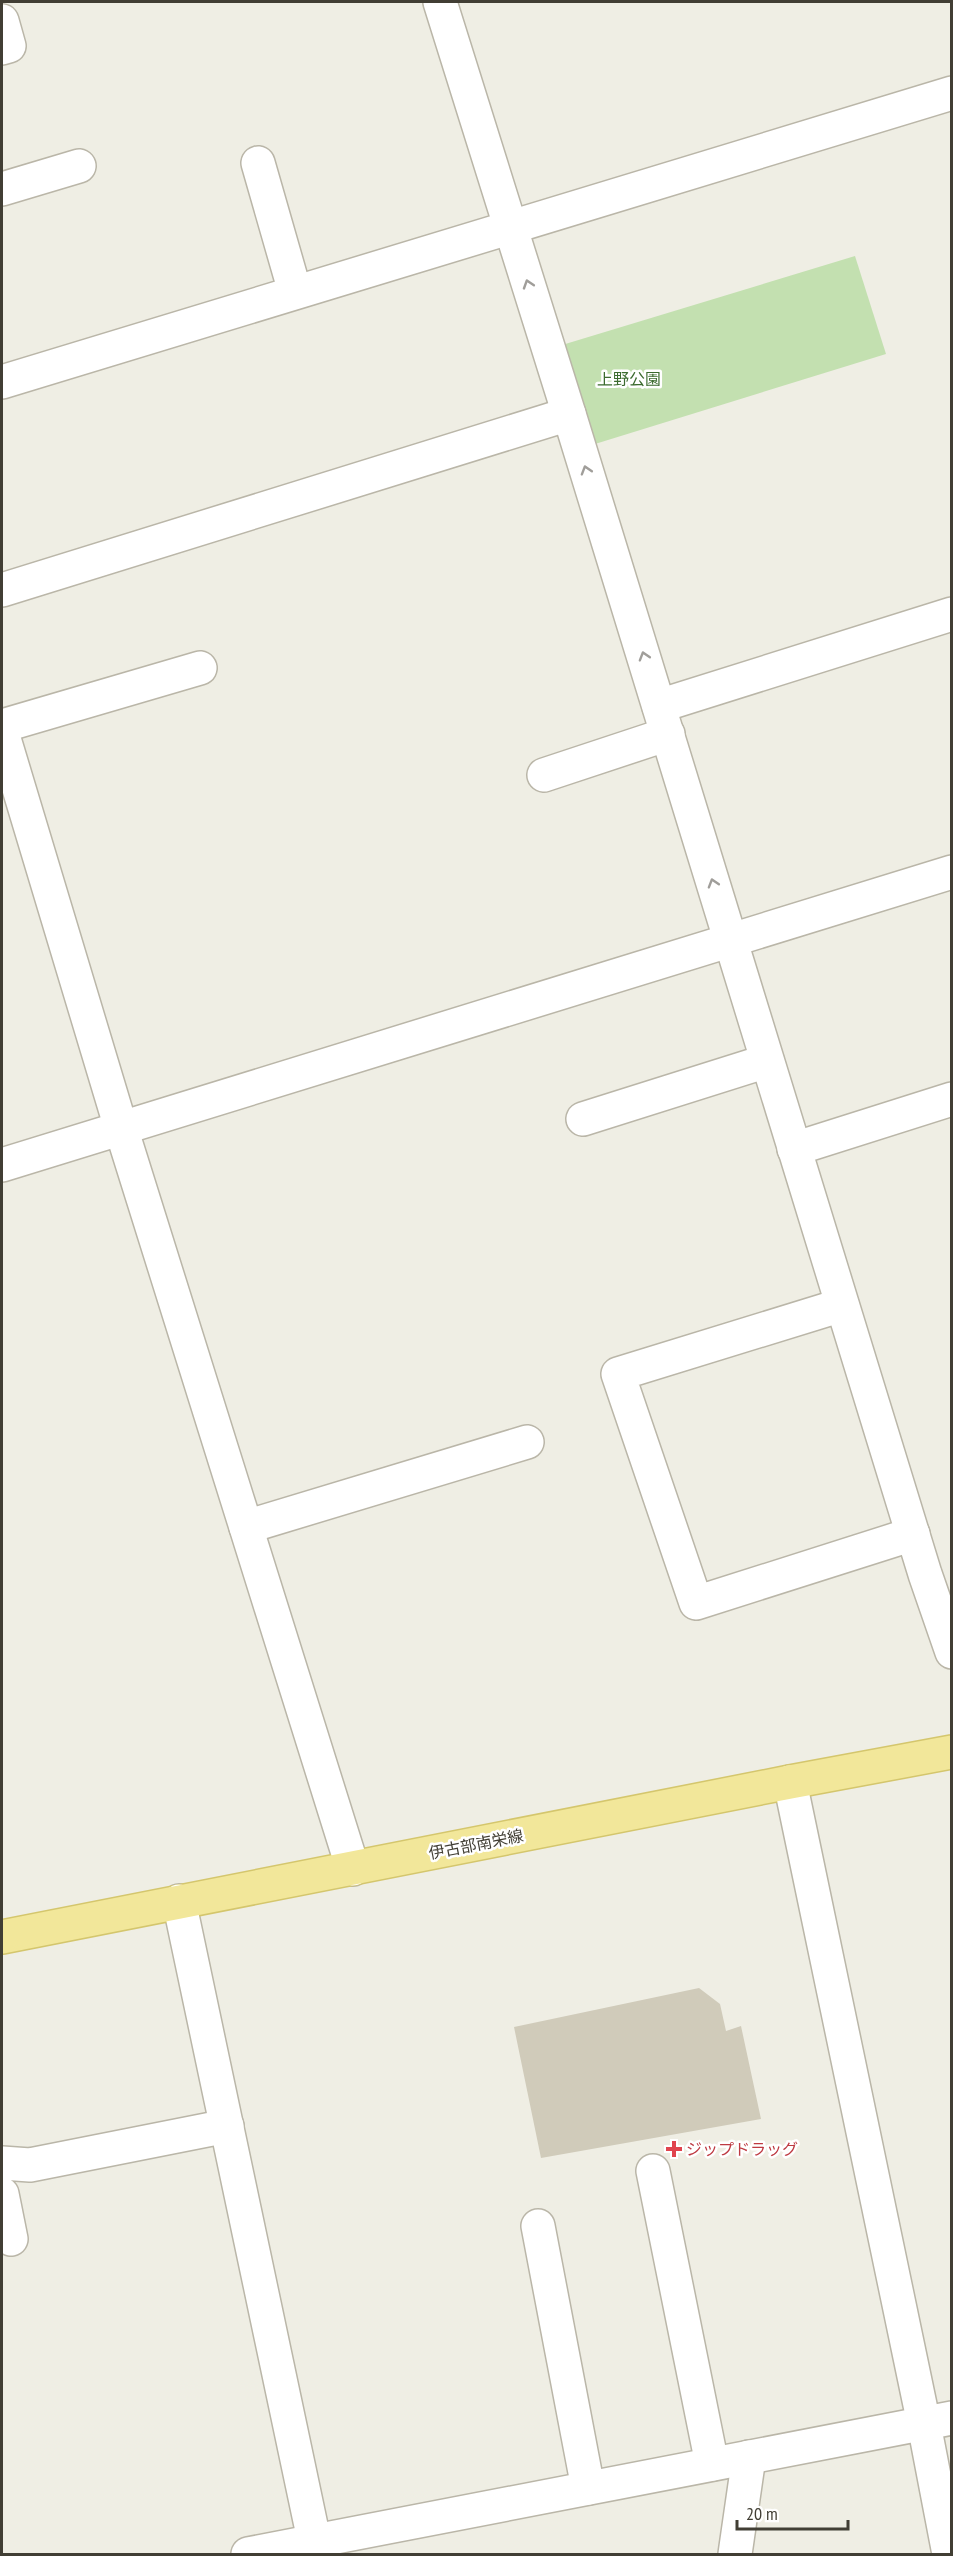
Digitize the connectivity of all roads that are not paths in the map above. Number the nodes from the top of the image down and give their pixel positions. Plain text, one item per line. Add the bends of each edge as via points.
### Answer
1 (440, 2) edge
2 (2, 21) edge
3 (2, 48) edge
4 (951, 93) edge
5 (258, 163) dead end
6 (80, 166) dead end
7 (2, 189) edge
8 (509, 227) junction
9 (295, 292) junction
10 (2, 382) edge
11 (569, 414) junction
12 (2, 590) edge
13 (951, 614) edge
14 (200, 668) dead end
15 (663, 720) junction
16 (2, 726) edge
17 (2, 732) edge
18 (544, 775) dead end
19 (951, 872) edge
20 (729, 939) junction
21 (767, 1061) junction
22 (951, 1100) edge
23 (583, 1119) dead end
24 (121, 1128) junction
25 (794, 1149) junction
26 (2, 1165) edge
27 (842, 1305) junction
28 (527, 1442) dead end
29 (246, 1527) junction
30 (913, 1534) junction
31 (938, 1570) edge
32 (951, 1652) edge
33 (951, 1752) edge
34 (790, 1782) junction
35 (353, 1869) junction
36 (179, 1901) junction
37 (2, 1937) edge
38 (227, 2126) junction
39 (2, 2163) edge
40 (653, 2171) dead end
41 (2, 2194) edge
42 (538, 2226) dead end
43 (11, 2239) dead end
44 (938, 2421) edge
45 (749, 2457) junction
46 (712, 2464) junction
47 (588, 2488) junction
48 (316, 2548) edge
49 (248, 2554) edge
50 (735, 2554) edge
51 (949, 2554) edge

1 - 8 street
2 - 3 street via 9,46
4 - 8 street
5 - 9 street
6 - 7 street
8 - 9 street
11 -> 8 street
9 - 10 street
11 - 12 street
15 -> 11 street
13 - 15 street
14 - 16 street
15 - 18 street
20 -> 15 street
17 - 24 street
19 - 20 street
20 - 21 street
20 - 24 street
21 - 23 street
21 - 25 street
22 - 25 street
24 - 26 street
24 - 29 street
25 - 27 street
27 - 30 street
27 - 30 street via 618,1374 696,1603
28 - 29 street
29 - 35 street
30 - 31 street
31 - 32 street
33 - 34 main road, 伊古部南栄線
34 - 35 main road, 伊古部南栄線
34 - 44 street
35 - 36 main road, 伊古部南栄線
36 - 37 main road, 伊古部南栄線
36 - 38 street
38 - 39 street via 30,2165
38 - 48 street
40 - 46 street
41 - 43 street
42 - 47 street
44 - 45 street
44 - 51 street
45 - 46 street
45 - 50 street
46 - 47 street
47 - 48 street
48 - 49 street

